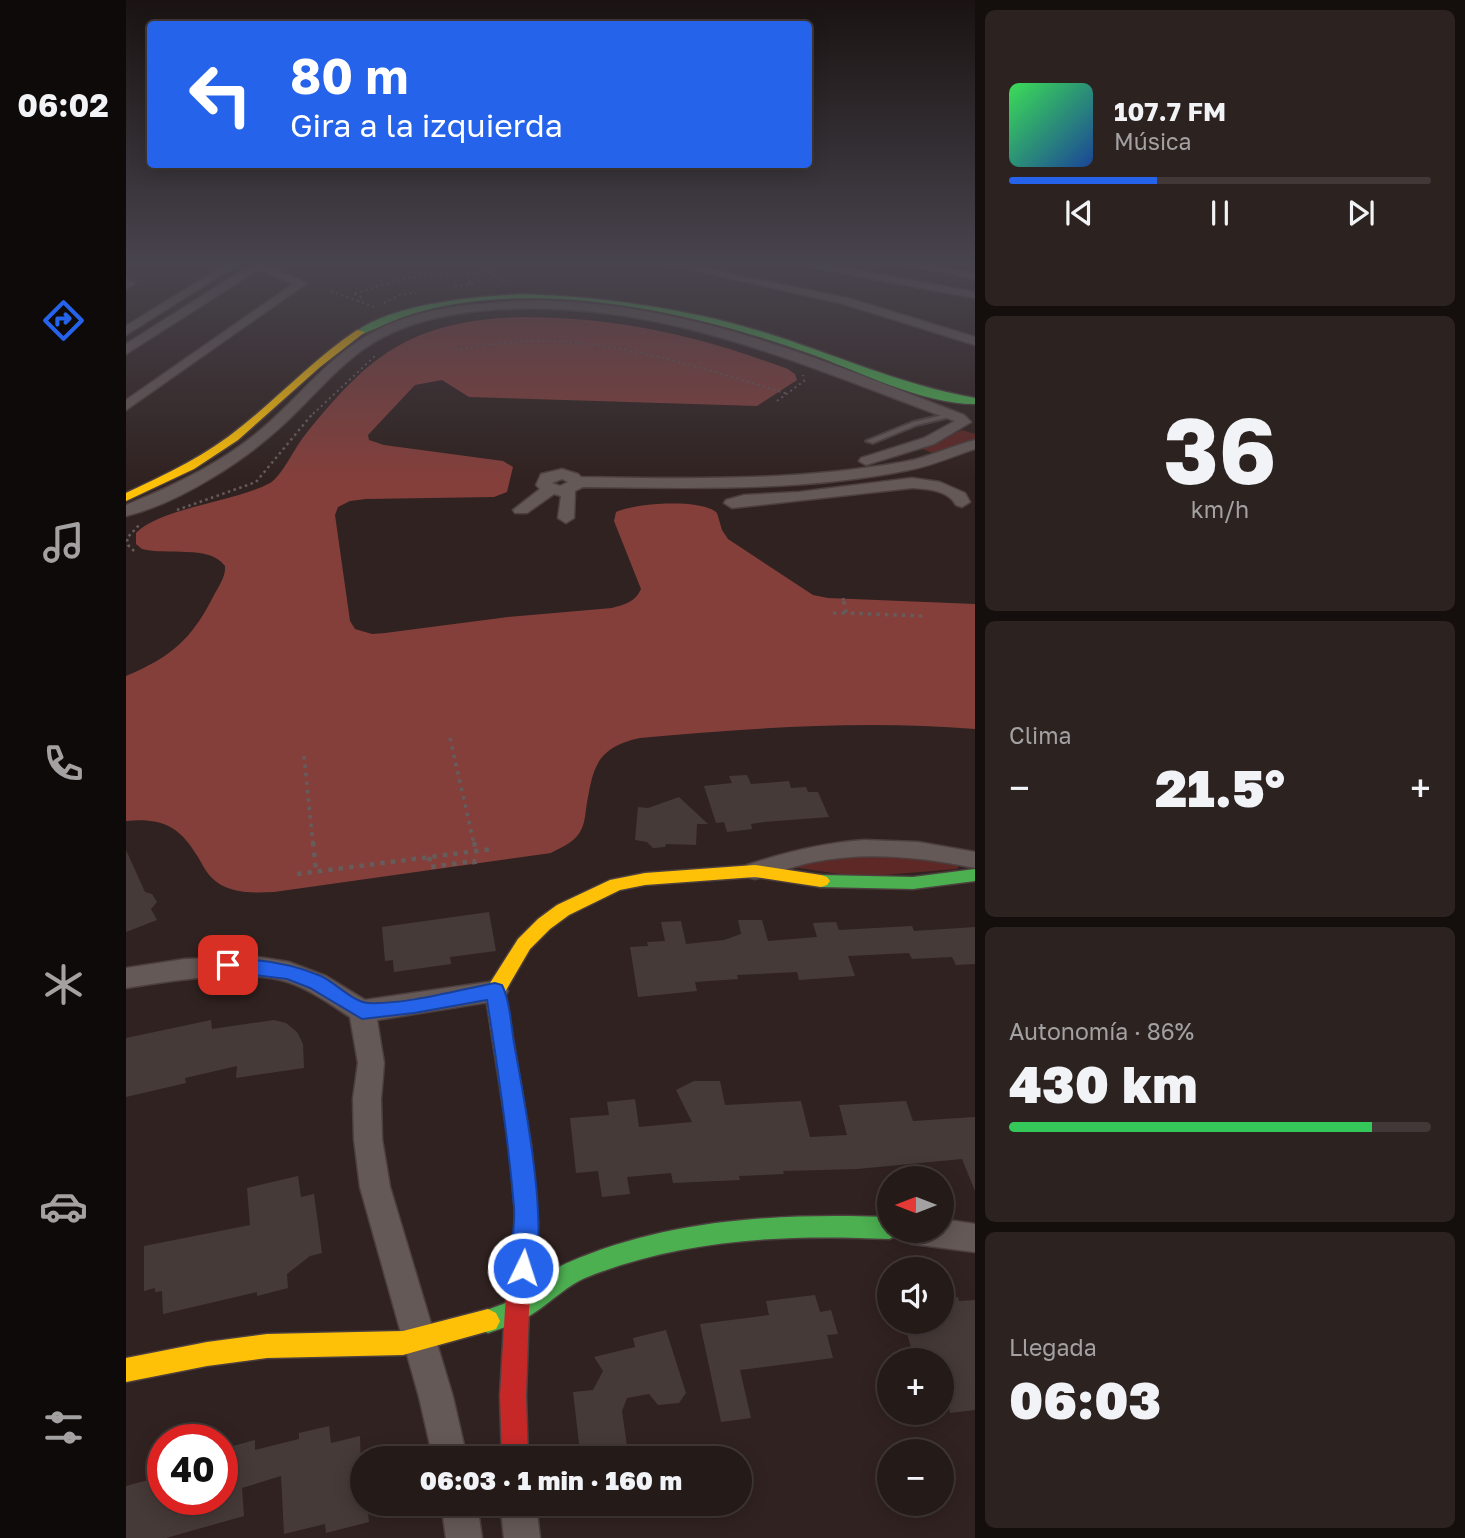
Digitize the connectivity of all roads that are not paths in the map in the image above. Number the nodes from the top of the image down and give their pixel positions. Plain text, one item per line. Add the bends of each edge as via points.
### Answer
1 (147, 337) edge
2 (224, 337) edge
3 (353, 337) edge
4 (377, 337) edge
5 (743, 337) edge
6 (772, 337) edge
7 (126, 350) edge
8 (974, 400) edge
9 (126, 406) edge
10 (962, 421) edge
11 (870, 441) dead end
12 (975, 444) edge
13 (899, 462) junction
14 (922, 483) junction
15 (900, 485) junction
16 (565, 487) junction
17 (126, 497) edge
18 (962, 502) dead end
19 (732, 503) dead end
20 (521, 510) dead end
21 (126, 511) edge
22 (566, 518) dead end
23 (975, 860) edge
24 (755, 871) junction
25 (975, 875) edge
26 (126, 978) edge
27 (495, 990) junction
28 (362, 1011) junction
29 (877, 1228) edge
30 (954, 1235) edge
31 (975, 1238) edge
32 (517, 1309) junction
33 (419, 1340) junction
34 (126, 1370) edge
35 (447, 1446) edge
36 (515, 1446) edge
37 (461, 1516) edge
38 (519, 1516) edge
39 (464, 1538) edge
40 (522, 1538) edge

1 - 7 street
2 - 9 street
3 - 17 street via 229,442
4 - 21 street via 243,451
5 - 10 street
6 - 8 street via 932,395
8 - 10 street via 958,407
10 - 11 lane via 915,423
10 - 13 street
12 - 13 street
13 - 14 street
13 - 15 street
13 - 16 street via 793,480
14 - 15 street
14 - 18 street via 952,491
15 - 19 street via 872,493
16 - 20 street
16 - 22 street via 569,496
23 - 24 street via 934,851 851,846 788,858
24 - 25 street via 801,880 857,883 913,883
24 - 27 street via 616,884 563,910 530,937
26 - 28 street via 185,969 258,967 317,983
27 - 28 street
27 - 32 street via 518,1121 527,1223
28 - 33 street via 371,1063 368,1139 375,1187
29 - 32 street via 759,1228 639,1249 574,1271
30 - 31 street
32 - 33 street
32 - 36 street
33 - 34 street via 354,1347 234,1349
33 - 35 street
37 - 39 street
38 - 40 street

